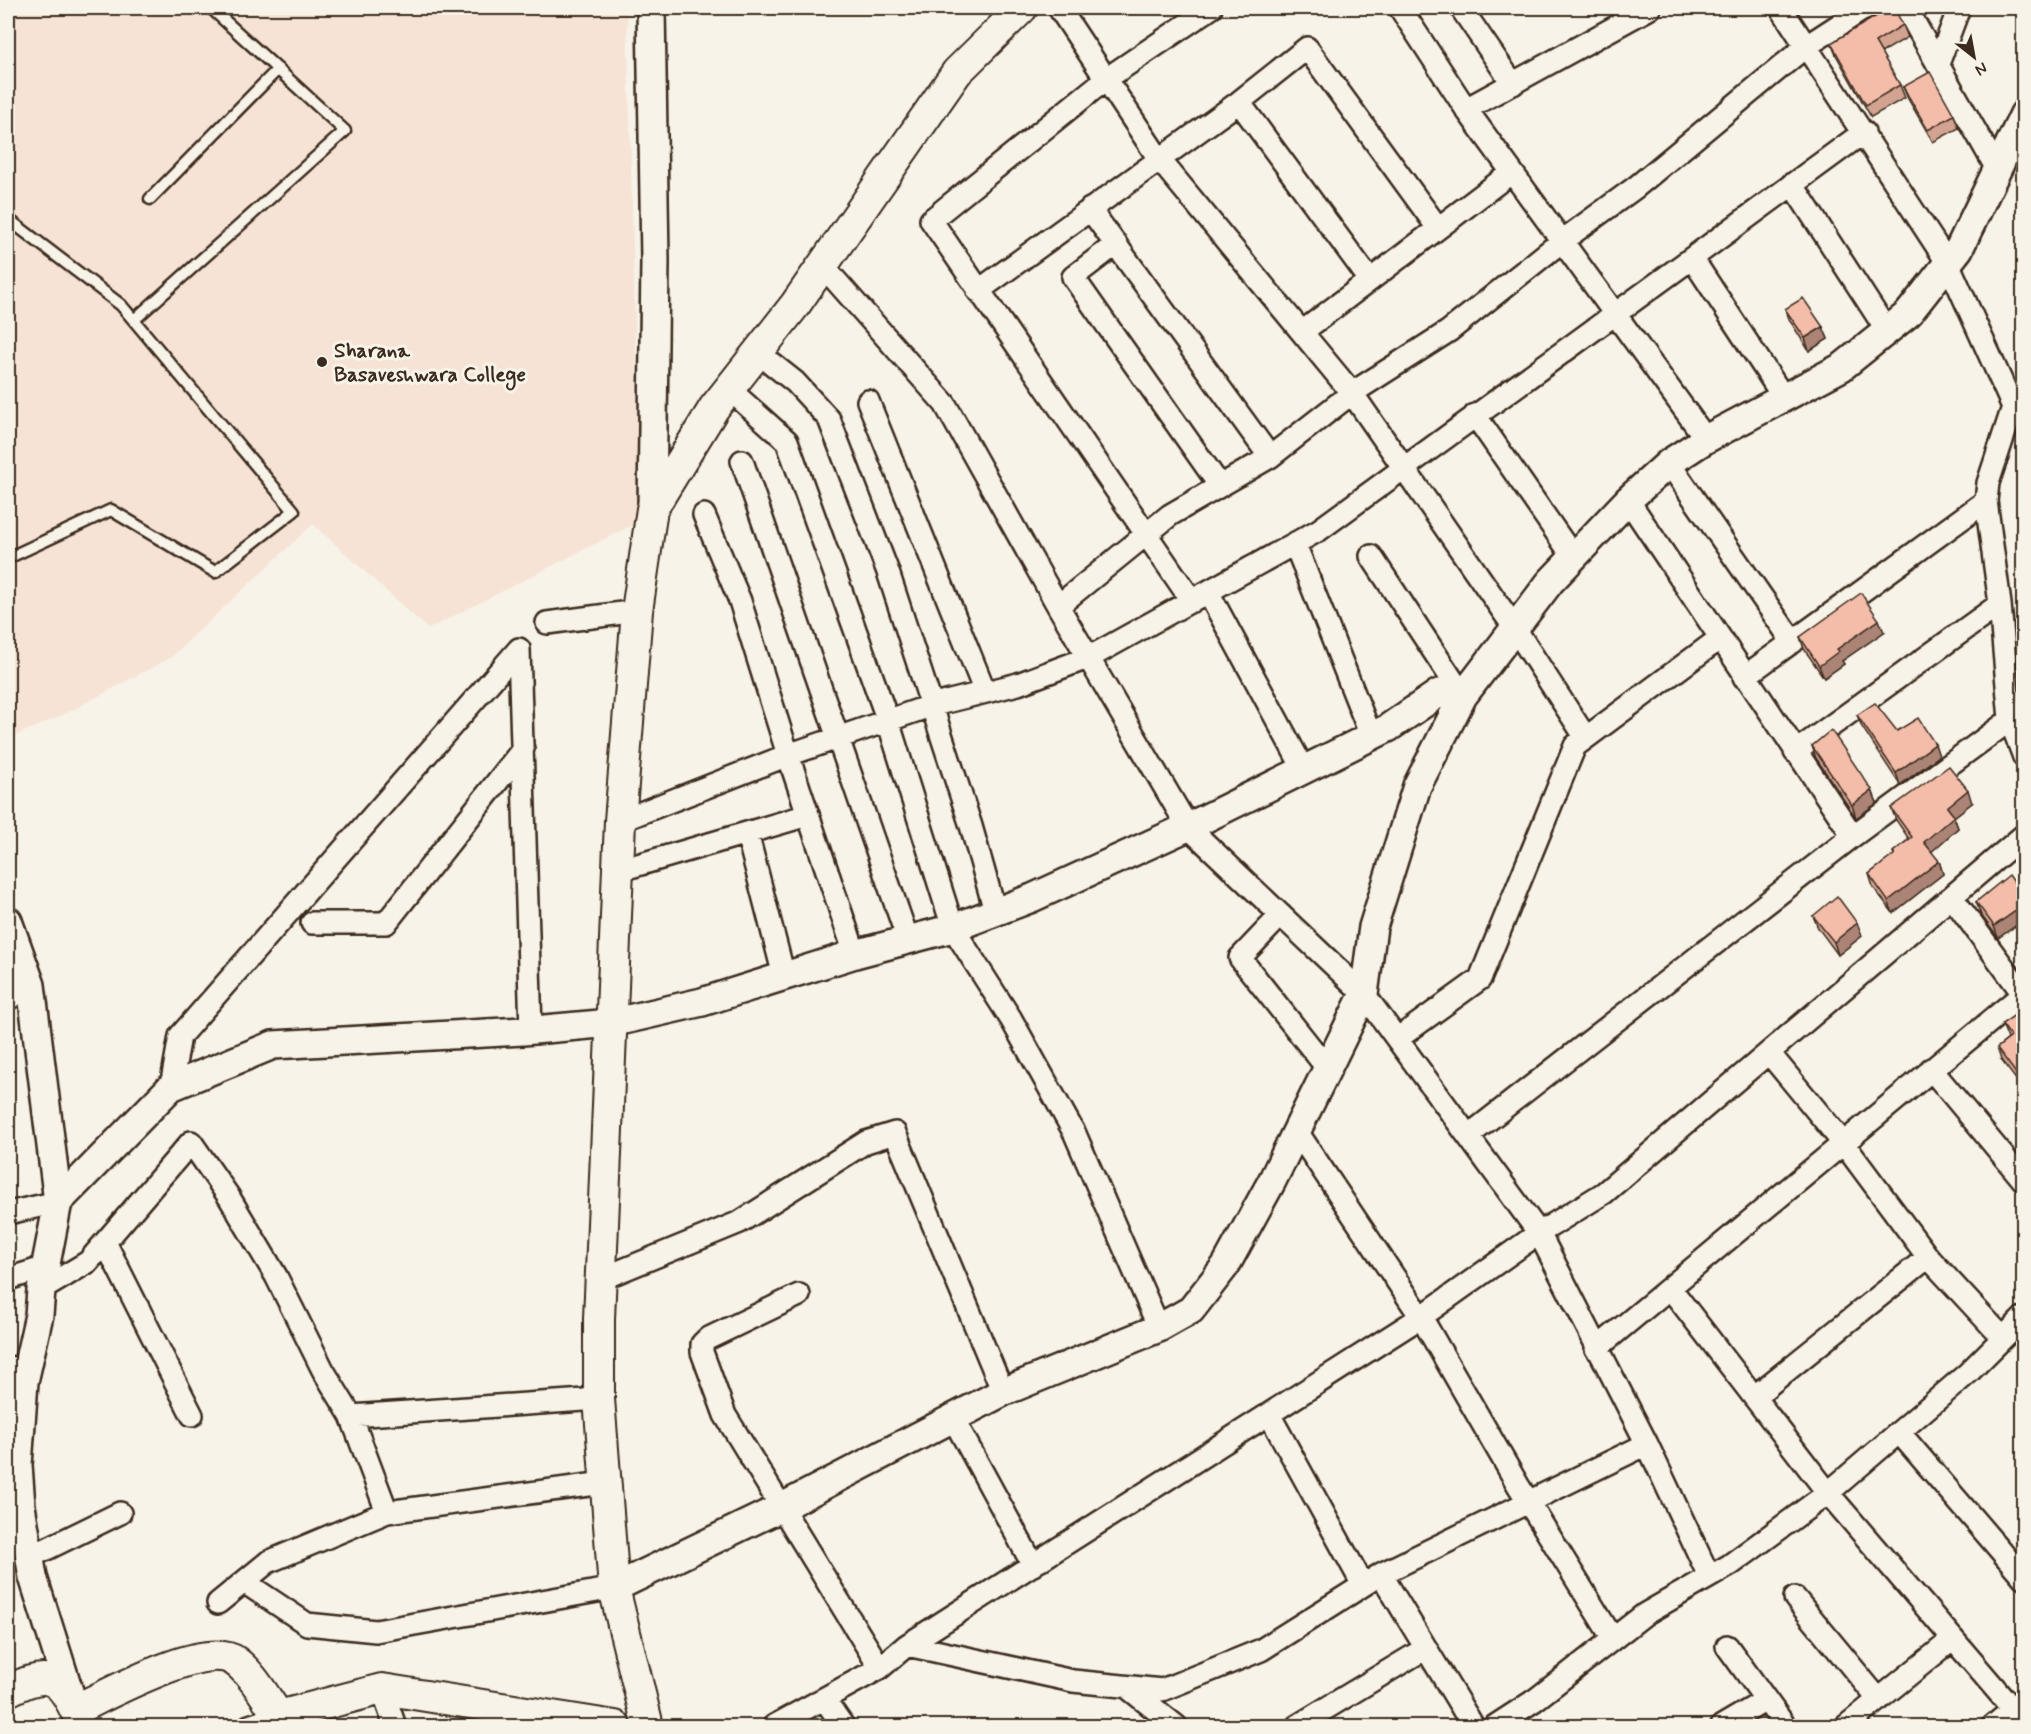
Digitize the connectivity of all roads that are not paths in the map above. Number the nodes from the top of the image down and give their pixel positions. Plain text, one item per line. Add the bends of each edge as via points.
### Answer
1 (211, 8) edge
2 (651, 8) edge
3 (1022, 8) edge
4 (1059, 8) edge
5 (1211, 8) edge
6 (1400, 8) edge
7 (1461, 8) edge
8 (1650, 8) edge
9 (1780, 8) edge
10 (1865, 8) edge
11 (1906, 8) edge
12 (1959, 8) edge
13 (1805, 47) junction
14 (1938, 64) junction
15 (278, 69) junction
16 (1106, 79) junction
17 (1513, 84) junction
18 (1239, 102) junction
19 (1466, 109) junction
20 (2024, 114) edge
21 (1864, 132) junction
22 (1159, 159) junction
23 (1997, 169) junction
24 (1512, 172) junction
25 (1792, 184) junction
26 (150, 199) dead end
27 (1090, 209) junction
28 (8, 219) edge
29 (1438, 228) junction
30 (1562, 241) junction
31 (1116, 244) junction
32 (1692, 258) junction
33 (1949, 265) junction
34 (823, 266) junction
35 (1370, 280) junction
36 (978, 291) junction
37 (1615, 313) junction
38 (134, 320) junction
39 (1887, 331) junction
40 (1302, 332) junction
41 (757, 352) junction
42 (729, 389) junction
43 (1352, 393) junction
44 (1784, 398) junction
45 (868, 400) dead end
46 (2018, 404) edge
47 (1475, 415) junction
48 (1706, 439) junction
49 (1270, 457) junction
50 (742, 461) dead end
51 (1670, 463) junction
52 (1403, 467) junction
53 (1220, 486) junction
54 (1628, 500) junction
55 (1986, 501) junction
56 (652, 509) junction
57 (704, 515) dead end
58 (1145, 534) junction
59 (1295, 544) junction
60 (1371, 556) dead end
61 (8, 558) edge
62 (1574, 558) junction
63 (1200, 597) junction
64 (2000, 604) junction
65 (1058, 606) junction
66 (637, 611) junction
67 (547, 623) dead end
68 (1516, 630) junction
69 (1719, 639) junction
70 (1793, 642) junction
71 (1090, 657) junction
72 (1744, 677) junction
73 (985, 692) junction
74 (1463, 696) junction
75 (930, 706) junction
76 (2010, 720) junction
77 (888, 721) junction
78 (1371, 736) junction
79 (1586, 738) junction
80 (840, 739) junction
81 (523, 749) junction
82 (1795, 752) junction
83 (788, 755) junction
84 (2024, 757) edge
85 (1304, 770) junction
86 (808, 815) junction
87 (620, 821) junction
88 (1188, 827) junction
89 (747, 832) junction
90 (2024, 835) edge
91 (1853, 836) junction
92 (617, 871) junction
93 (1952, 897) junction
94 (995, 911) junction
95 (1281, 915) junction
96 (8, 921) edge
97 (312, 923) dead end
98 (953, 928) junction
99 (908, 940) junction
100 (855, 954) junction
101 (784, 976) junction
102 (31, 985) junction
103 (1364, 994) junction
104 (2023, 994) edge
105 (8, 999) edge
106 (611, 1023) junction
107 (531, 1030) junction
108 (1397, 1039) junction
109 (1769, 1053) junction
110 (1327, 1068) junction
111 (1931, 1069) junction
112 (171, 1087) junction
113 (1296, 1130) junction
114 (1468, 1136) junction
115 (1844, 1144) junction
116 (2024, 1181) edge
117 (58, 1202) junction
118 (8, 1213) edge
119 (1539, 1233) junction
120 (105, 1242) junction
121 (1928, 1257) junction
122 (8, 1278) edge
123 (44, 1278) junction
124 (600, 1279) junction
125 (1671, 1288) junction
126 (799, 1295) dead end
127 (1421, 1317) junction
128 (2024, 1317) edge
129 (1159, 1328) junction
130 (2002, 1337) junction
131 (1596, 1349) junction
132 (17, 1369) edge
133 (1003, 1392) junction
134 (1754, 1397) junction
135 (598, 1400) junction
136 (1269, 1414) junction
137 (192, 1415) dead end
138 (351, 1416) junction
139 (953, 1418) junction
140 (1899, 1432) junction
141 (1647, 1444) junction
142 (604, 1483) junction
143 (1828, 1493) junction
144 (1529, 1503) junction
145 (782, 1507) junction
146 (387, 1512) junction
147 (120, 1513) dead end
148 (30, 1557) junction
149 (1033, 1565) junction
150 (1381, 1574) junction
151 (1709, 1576) junction
152 (2024, 1578) edge
153 (244, 1582) junction
154 (1363, 1586) junction
155 (614, 1588) junction
156 (1795, 1598) dead end
157 (218, 1603) dead end
158 (1612, 1639) junction
159 (1953, 1639) junction
160 (907, 1645) junction
161 (1727, 1646) dead end
162 (1426, 1648) junction
163 (880, 1668) junction
164 (1126, 1686) junction
165 (382, 1689) junction
166 (8, 1691) edge
167 (825, 1700) junction
168 (1766, 1700) junction
169 (1878, 1700) junction
170 (2020, 1711) edge
171 (279, 1716) junction
172 (78, 1718) edge
173 (249, 1726) edge
174 (395, 1726) edge
175 (615, 1726) edge
176 (648, 1726) edge
177 (774, 1726) edge
178 (843, 1726) edge
179 (1176, 1726) edge
180 (1297, 1726) edge
181 (1473, 1726) edge
182 (1495, 1726) edge
183 (1722, 1726) edge
184 (1785, 1726) edge
185 (1846, 1726) edge
186 (1993, 1726) edge

1 - 15 lane
2 - 56 street via 655,261
3 - 34 main road via 957,72
4 - 16 street
5 - 16 street
6 - 19 street
7 - 17 street
8 - 17 street
9 - 13 street
10 - 13 street
11 - 14 street
12 - 14 street
13 - 21 street
13 - 30 street via 1636,187
14 - 23 street
15 - 26 lane
15 - 38 lane via 345,131
16 - 22 street
16 - 36 street via 931,220
17 - 19 street
18 - 22 street
18 - 29 street via 1307,48
18 - 35 street
19 - 24 street
20 - 23 street
21 - 25 street
21 - 33 street
22 - 27 street
22 - 40 street
23 - 33 street
24 - 29 street
24 - 30 street
25 - 32 street
25 - 39 street
27 - 31 street
27 - 36 street
28 - 38 lane
29 - 35 street
30 - 37 street
30 - 43 street via 1449,331
31 - 49 street
31 - 53 street via 1073,277
32 - 37 street
32 - 44 street
33 - 39 street via 1908,314
33 - 46 street
34 - 41 main road
34 - 65 street via 945,404
35 - 40 street
36 - 58 street
37 - 47 street
37 - 48 street
38 - 61 lane via 294,511 215,572 111,510
39 - 44 street via 1842,367
40 - 43 street
41 - 42 main road
41 - 75 street via 795,382 829,419 888,572
42 - 56 main road
42 - 77 street via 787,441
43 - 49 street
43 - 52 street
44 - 48 street
45 - 73 street
46 - 55 street via 1988,483
47 - 52 street
47 - 62 street
48 - 51 street
49 - 53 street
50 - 80 street
51 - 54 street
51 - 70 street
52 - 59 street
52 - 68 street
53 - 58 street
54 - 62 street
54 - 69 street
55 - 64 street
55 - 70 street
56 - 66 main road
57 - 83 street via 740,601
58 - 63 street
58 - 65 street
59 - 63 street
59 - 78 street
60 - 74 street
62 - 68 street
63 - 71 street
63 - 85 street
64 - 76 street
64 - 82 street
65 - 71 street
66 - 67 street
66 - 87 main road
68 - 74 street
68 - 79 street
69 - 72 street
69 - 79 street
70 - 72 street
71 - 73 street
71 - 88 street
72 - 82 street
73 - 75 street
74 - 78 street via 1439,693
74 - 103 street via 1417,786 1373,927
75 - 77 street
75 - 94 street
76 - 84 street
76 - 91 street
77 - 80 street
77 - 98 street
78 - 85 street
79 - 108 street via 1575,746 1480,979
80 - 83 street
80 - 99 street
81 - 97 street via 386,922
81 - 107 street
81 - 112 street via 519,649 180,1036
82 - 91 street
83 - 86 street
83 - 87 street
85 - 88 street
86 - 89 street
86 - 100 street
87 - 92 main road
88 - 94 street
88 - 95 street
89 - 92 street
89 - 101 street
90 - 93 street
91 - 114 street
92 - 106 main road
93 - 104 street
93 - 109 street
94 - 98 street
95 - 103 street
95 - 110 street via 1240,958
96 - 102 street
98 - 99 street
98 - 129 street via 1011,1019 1075,1134
99 - 100 street
100 - 101 street
101 - 106 street via 702,1002
102 - 105 street
102 - 117 street
103 - 108 street
103 - 110 street
104 - 111 street
106 - 107 street
106 - 124 main road
107 - 112 street via 273,1045
108 - 114 street
109 - 115 street
109 - 119 street via 1604,1193
110 - 113 street
111 - 115 street
111 - 116 street
112 - 117 street
113 - 127 street
113 - 129 street via 1226,1265 1191,1310
114 - 119 street
115 - 121 street
115 - 125 street
117 - 118 street
117 - 123 street
119 - 127 street
119 - 131 street
120 - 123 street via 88,1262
120 - 137 street
120 - 138 street via 191,1142 276,1276
121 - 130 street
121 - 134 street
122 - 123 street
123 - 132 street via 39,1315
124 - 133 street via 740,1222 866,1142 895,1133
124 - 135 main road
125 - 131 street
125 - 134 street
126 - 145 street via 702,1344 725,1415
127 - 136 street
127 - 144 street
128 - 130 street
129 - 133 street
130 - 140 street via 1968,1373
131 - 141 street
132 - 148 street via 18,1465
133 - 139 street
134 - 143 street
135 - 138 street
135 - 142 main road
136 - 149 street
136 - 154 street
138 - 146 street
139 - 145 street
139 - 149 street
140 - 143 street
140 - 152 street
141 - 144 street
141 - 151 street
142 - 146 street
142 - 155 main road
143 - 151 street
143 - 159 street
144 - 150 street
144 - 158 street
145 - 155 street
145 - 163 street
146 - 153 street via 268,1562
147 - 148 street
148 - 172 street
149 - 160 street
150 - 154 street
150 - 162 street
151 - 158 street
153 - 155 street via 307,1624 376,1631
153 - 157 street
154 - 164 street via 1261,1650 1162,1690
155 - 176 main road
156 - 169 street
158 - 182 street via 1535,1700
159 - 169 street
159 - 170 street
160 - 163 street
160 - 164 street via 1073,1681
161 - 168 street
162 - 180 street
162 - 181 street
163 - 167 street
164 - 179 street
165 - 171 main road
165 - 174 street
165 - 175 main road
166 - 172 main road via 41,1677 56,1682 67,1692
167 - 177 street
167 - 178 street
168 - 183 street
168 - 184 street
169 - 185 street
170 - 186 street
171 - 172 main road via 236,1661 220,1654 176,1665
171 - 173 street

